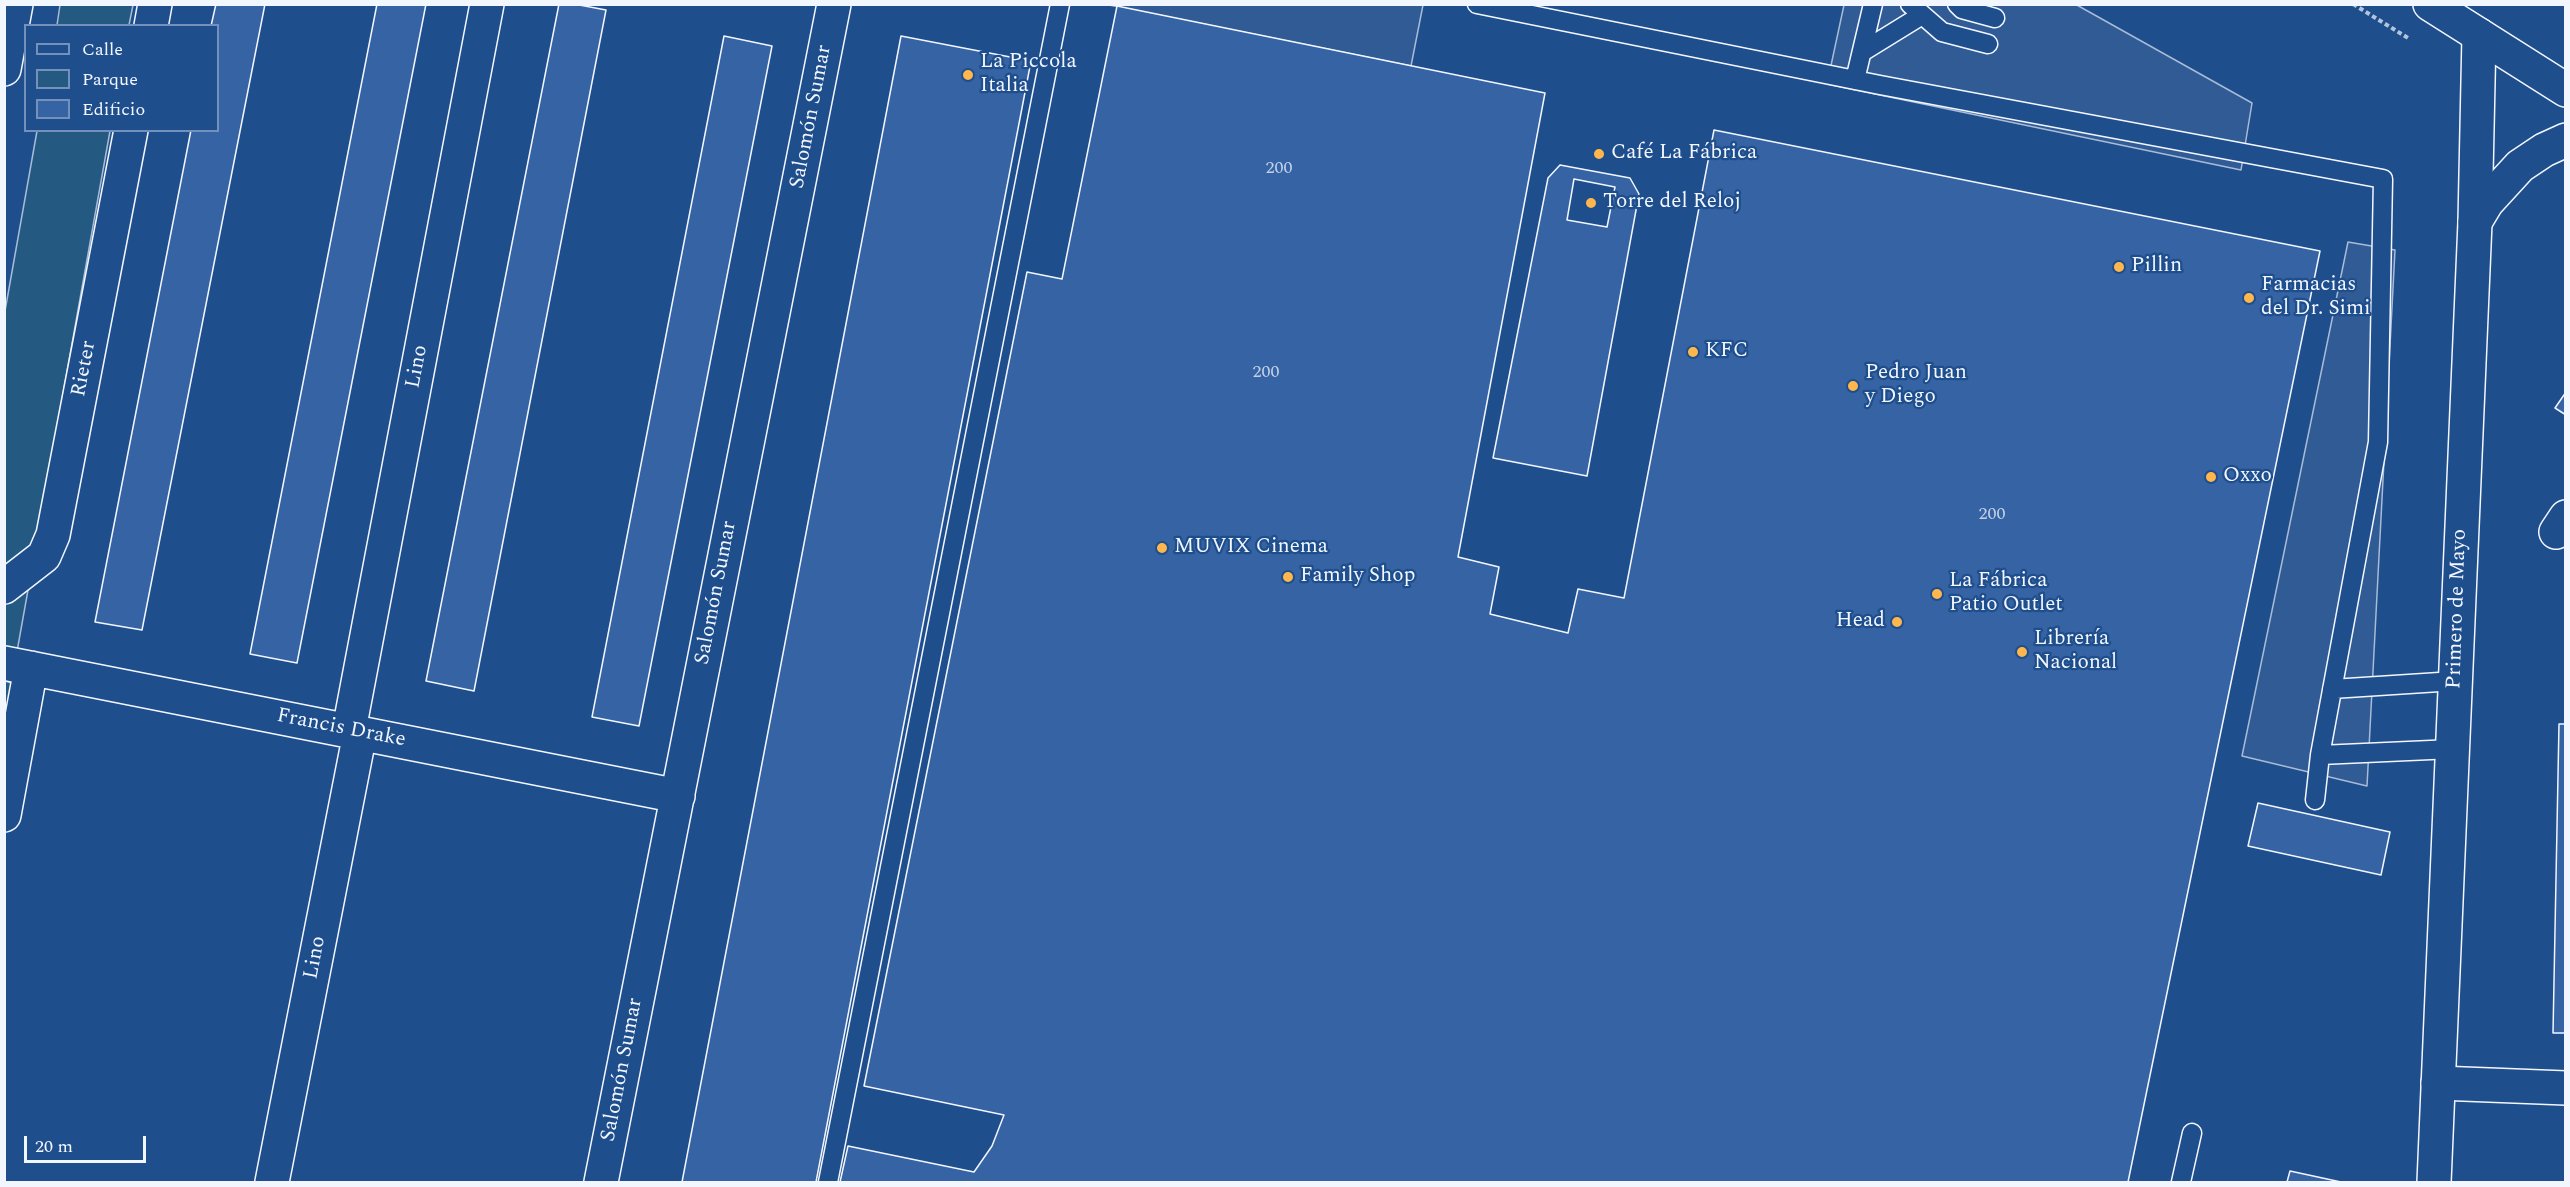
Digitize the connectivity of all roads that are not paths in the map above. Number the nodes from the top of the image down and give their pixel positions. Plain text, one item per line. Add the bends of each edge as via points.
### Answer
1 (16, 4) edge
2 (155, 4) edge
3 (487, 4) edge
4 (834, 4) edge
5 (1060, 4) edge
6 (1477, 4) edge
7 (1873, 4) edge
8 (1957, 4) edge
9 (2430, 4) edge
10 (1916, 10) edge
11 (1995, 18) dead end
12 (151, 24) edge
13 (2479, 35) junction
14 (1988, 44) dead end
15 (1862, 52) junction
16 (4, 69) edge
17 (1856, 80) junction
18 (2565, 90) edge
19 (131, 132) edge
20 (2565, 140) edge
21 (2475, 222) junction
22 (4, 587) edge
23 (18, 665) edge
24 (2455, 681) junction
25 (2332, 689) junction
26 (355, 732) junction
27 (2453, 749) junction
28 (2320, 755) junction
29 (678, 796) junction
30 (2316, 800) dead end
31 (4, 815) edge
32 (2438, 1083) junction
33 (2565, 1088) edge
34 (2192, 1133) dead end
35 (272, 1182) edge
36 (601, 1182) edge
37 (828, 1182) edge
38 (2181, 1182) edge
39 (2434, 1182) edge

1 - 16 street
2 - 12 street
3 - 26 street, Lino
4 - 29 street, Salomón Sumar
5 - 37 lane
6 - 17 lane
7 - 15 lane
8 - 11 lane
9 - 13 street
10 - 14 lane via 1942,32
10 - 15 lane
13 - 18 street
13 - 21 street, Primero de Mayo
15 - 17 lane
17 - 25 lane via 2383,179 2378,442
19 - 22 street, Rieter via 53,536 44,556
20 - 21 street via 2520,166 2487,202
21 - 24 street, Primero de Mayo
23 - 26 street, Francis Drake
23 - 31 street
24 - 25 lane
24 - 27 street, Primero de Mayo
25 - 28 lane
26 - 29 street, Francis Drake
26 - 35 street, Lino
27 - 28 lane
27 - 32 street, Primero de Mayo
28 - 30 lane
29 - 36 street, Salomón Sumar
32 - 33 street
32 - 39 street, Primero de Mayo
34 - 38 lane

